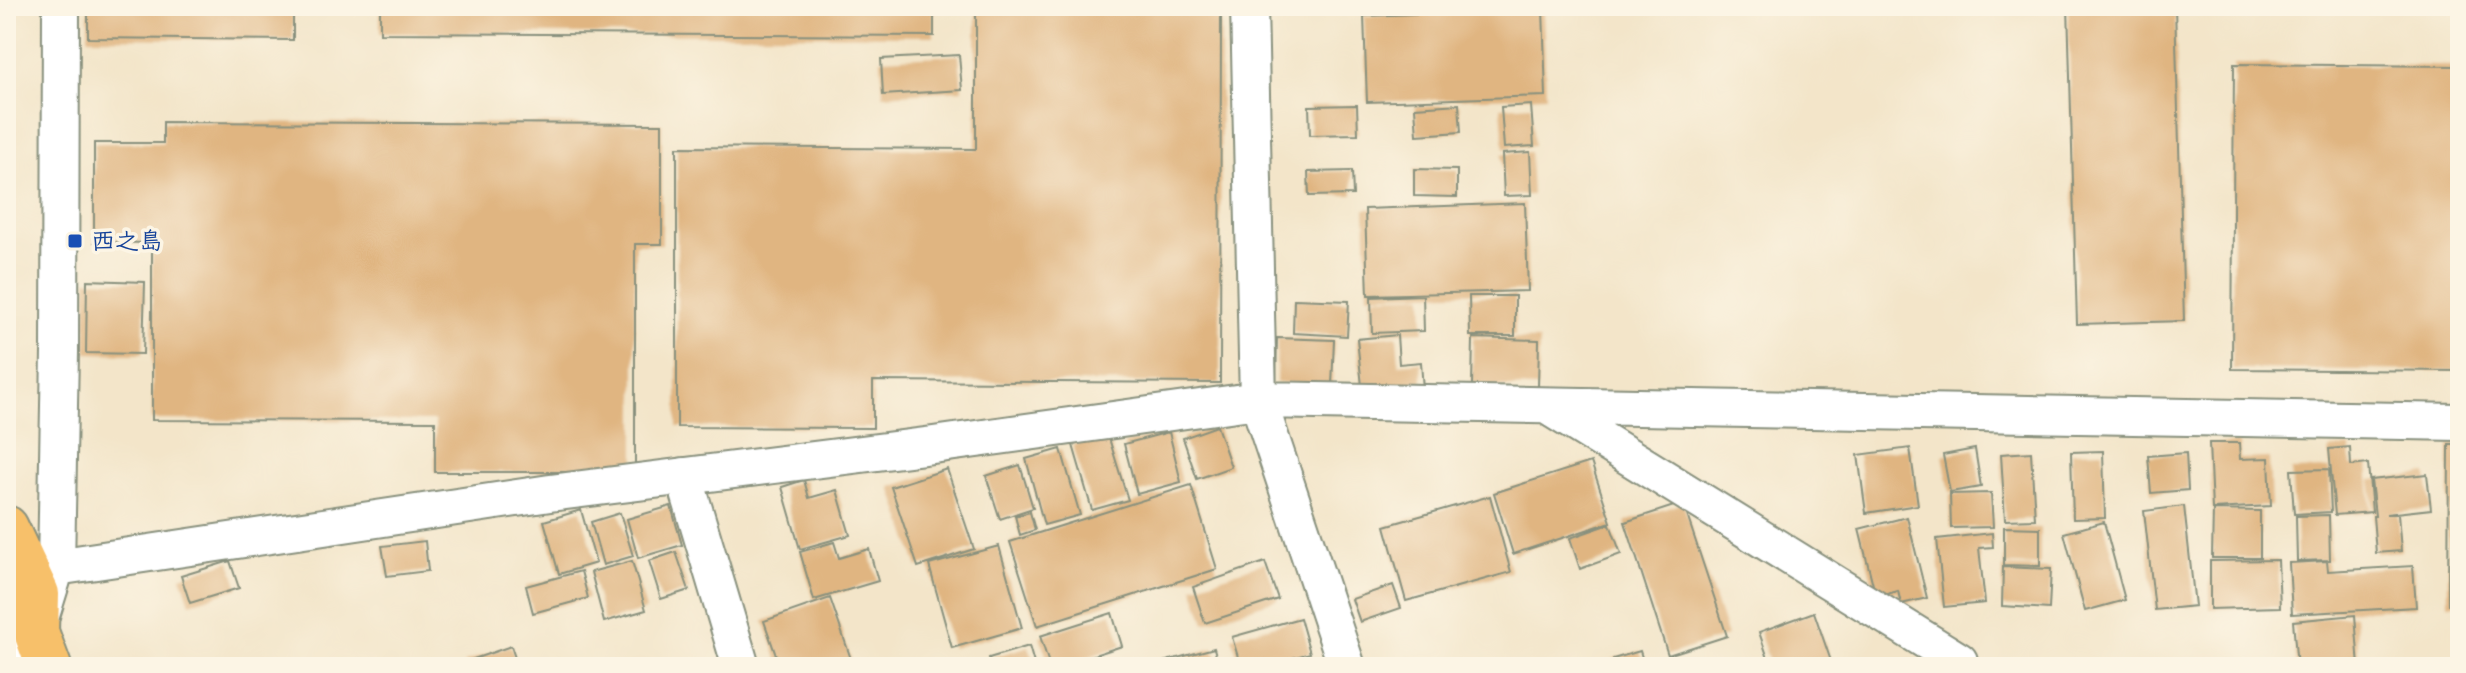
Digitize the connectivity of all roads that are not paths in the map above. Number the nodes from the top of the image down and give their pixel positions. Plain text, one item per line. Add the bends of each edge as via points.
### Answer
1 (61, 6) edge
2 (1249, 6) edge
3 (1258, 400) junction
4 (1547, 406) junction
5 (2460, 422) edge
6 (684, 476) junction
7 (6, 528) edge
8 (56, 567) junction
9 (29, 644) edge
10 (741, 667) edge
11 (1347, 667) edge
12 (1941, 667) edge

1 - 8 street
2 - 3 street
3 - 4 street
3 - 6 street
3 - 11 street
4 - 5 street
4 - 12 street via 1959,661
6 - 8 street
6 - 10 street
7 - 9 highway via 37,594
8 - 9 street

